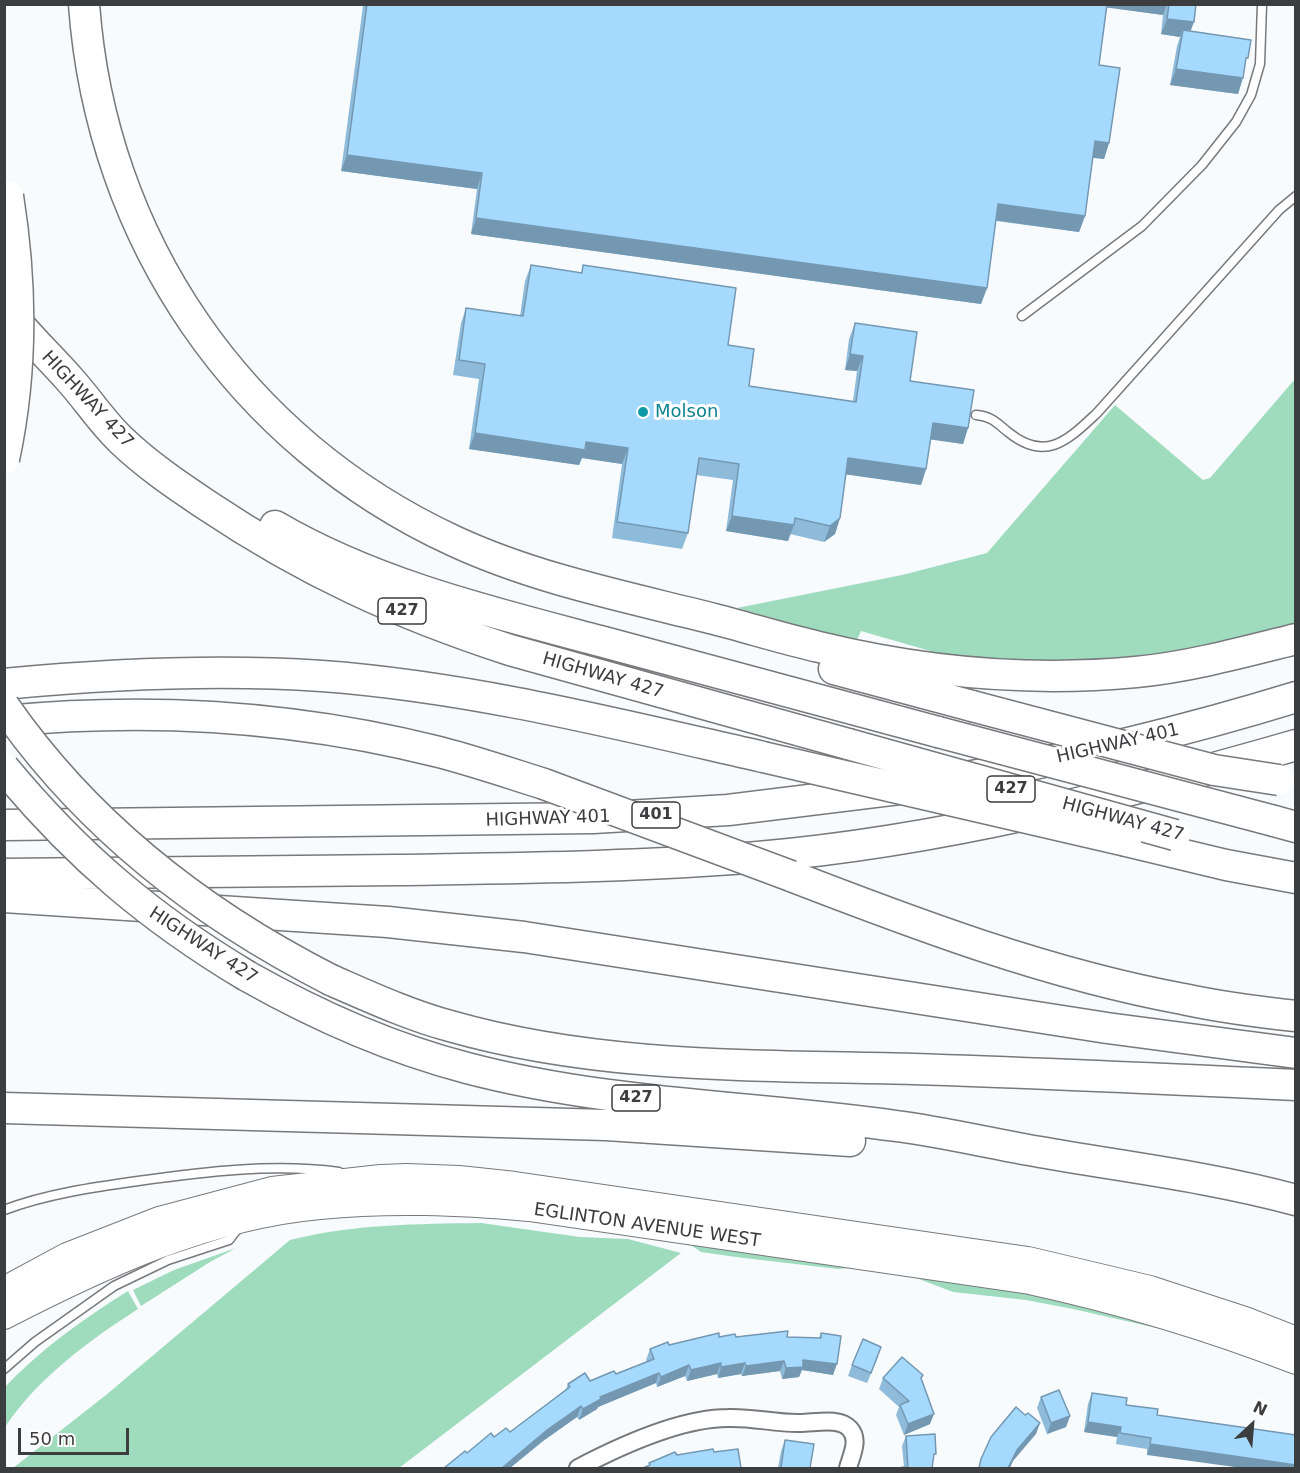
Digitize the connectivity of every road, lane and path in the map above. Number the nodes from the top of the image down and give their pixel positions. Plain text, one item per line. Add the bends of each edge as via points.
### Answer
1 (63, 4) edge
2 (84, 4) edge
3 (1262, 4) edge
4 (6, 187) edge
5 (1296, 196) edge
6 (4, 306) edge
7 (1022, 316) dead end
8 (72, 382) junction
9 (976, 415) dead end
10 (4, 459) edge
11 (1296, 639) edge
12 (4, 684) edge
13 (1296, 696) edge
14 (4, 706) edge
15 (4, 721) edge
16 (1296, 745) edge
17 (4, 768) edge
18 (1287, 781) edge
19 (1285, 824) edge
20 (4, 825) edge
21 (1296, 869) edge
22 (4, 874) edge
23 (1296, 878) edge
24 (4, 897) edge
25 (1296, 1016) edge
26 (1296, 1053) edge
27 (1296, 1085) edge
28 (4, 1107) edge
29 (1042, 1152) junction
30 (381, 1178) junction
31 (1296, 1200) edge
32 (4, 1210) edge
33 (245, 1219) junction
34 (4, 1290) edge
35 (4, 1317) edge
36 (1296, 1340) edge
37 (1296, 1361) edge
38 (4, 1369) edge
39 (578, 1468) edge
40 (848, 1468) edge

1 - 18 highway, bridge via 87,132 100,174 147,278 204,364 256,423 309,470 380,520 502,578 1214,770
2 - 11 highway via 94,85 106,135 139,224 188,315 235,378 265,410 346,479 419,524 457,543 546,576 819,647 924,667 1031,676 1136,672
3 - 7 lane via 1260,64 1251,94 1236,122 1202,165 1142,226
4 - 10 highway, bridge via 20,318 15,399
5 - 9 lane via 1097,413 1069,438 1048,448 1032,446 989,416
6 - 8 highway, HIGHWAY 427 / 427
8 - 19 highway, bridge via 232,501 288,534 381,576 507,617
8 - 21 highway, HIGHWAY 427 / 427, bridge via 121,440 257,539 368,597 462,635
12 - 23 highway, bridge via 170,673 266,674 429,688 523,704
13 - 20 highway, HIGHWAY 401 / 401 via 1150,738 989,773 867,794 728,810 498,820
14 - 27 highway, bridge via 81,800 198,902 240,931 331,980 449,1026 587,1054 678,1062
15 - 25 highway, bridge via 170,715 289,724 440,752 607,806 955,937 1055,968 1182,999
16 - 22 highway via 1171,781 1022,816 900,838 759,856 594,866
17 - 29 highway, HIGHWAY 427 / 427, bridge via 64,836 169,927 248,976 323,1016 363,1032 497,1075 639,1098 897,1126
24 - 26 highway via 388,922 512,936
28 - 29 highway via 606,1125
29 - 31 highway, HIGHWAY 427 / 427 via 1155,1169
30 - 32 lane via 280,1168 187,1174 91,1187
30 - 34 main road, EGLINTON AVENUE WEST via 272,1190 159,1220 67,1256
30 - 36 main road, EGLINTON AVENUE WEST via 459,1179 515,1185 1028,1260 1150,1289
33 - 35 main road, EGLINTON AVENUE WEST via 167,1242 79,1278
33 - 37 main road, EGLINTON AVENUE WEST via 318,1206 398,1201 530,1208 1030,1281 1158,1312
33 - 38 lane via 229,1240 168,1260 114,1287 35,1342
39 - 40 street via 637,1440 693,1423 726,1418 838,1422 849,1428 854,1438

